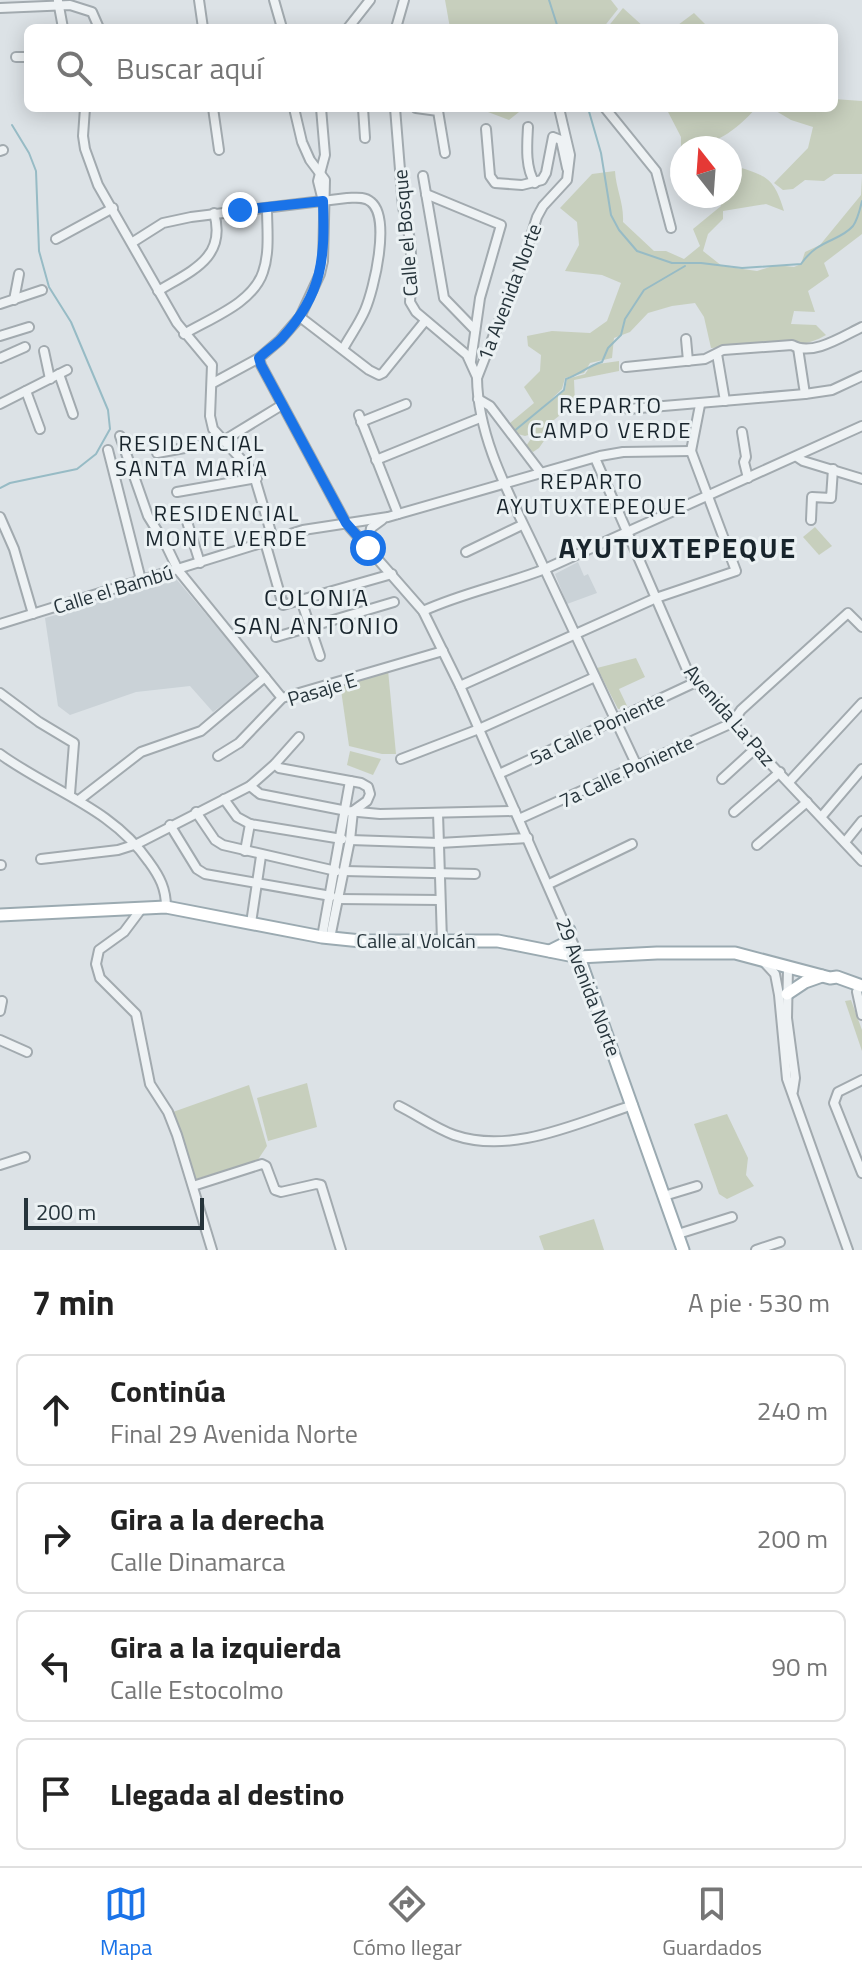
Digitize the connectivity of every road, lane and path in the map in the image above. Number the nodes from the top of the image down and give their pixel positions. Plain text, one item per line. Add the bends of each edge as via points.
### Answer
1 (199, 0) edge
2 (274, 0) edge
3 (370, 0) edge
4 (404, 0) edge
5 (59, 2) edge
6 (0, 8) edge
7 (62, 24) edge
8 (98, 24) edge
9 (202, 24) edge
10 (281, 24) edge
11 (351, 24) edge
12 (397, 24) edge
13 (16, 57) dead end
14 (24, 57) edge
15 (85, 112) edge
16 (214, 112) edge
17 (295, 112) edge
18 (321, 112) edge
19 (363, 112) edge
20 (395, 112) edge
21 (438, 112) edge
22 (560, 112) edge
23 (608, 112) edge
24 (528, 127) dead end
25 (486, 129) dead end
26 (365, 138) dead end
27 (219, 150) dead end
28 (445, 153) dead end
29 (569, 173) junction
30 (320, 175) junction
31 (423, 176) dead end
32 (535, 183) junction
33 (426, 194) junction
34 (323, 201) junction
35 (113, 208) junction
36 (267, 208) junction
37 (214, 213) junction
38 (671, 228) dead end
39 (56, 239) dead end
40 (133, 242) junction
41 (19, 274) dead end
42 (42, 290) dead end
43 (158, 291) junction
44 (14, 300) junction
45 (0, 304) edge
46 (300, 317) junction
47 (425, 321) junction
48 (29, 327) dead end
49 (862, 327) edge
50 (475, 330) junction
51 (184, 334) junction
52 (0, 336) edge
53 (686, 339) dead end
54 (25, 347) dead end
55 (798, 348) junction
56 (343, 349) junction
57 (44, 351) dead end
58 (717, 354) junction
59 (0, 358) edge
60 (259, 358) junction
61 (471, 361) junction
62 (688, 361) junction
63 (626, 367) dead end
64 (59, 374) junction
65 (862, 376) edge
66 (477, 378) junction
67 (213, 383) junction
68 (26, 391) junction
69 (805, 394) junction
70 (478, 399) junction
71 (725, 401) junction
72 (0, 404) edge
73 (406, 404) dead end
74 (282, 405) junction
75 (700, 405) junction
76 (628, 409) dead end
77 (73, 414) dead end
78 (480, 418) junction
79 (862, 426) edge
80 (40, 429) dead end
81 (742, 432) dead end
82 (120, 436) dead end
83 (223, 441) junction
84 (108, 450) dead end
85 (691, 451) junction
86 (157, 453) dead end
87 (797, 457) junction
88 (595, 458) junction
89 (376, 460) junction
90 (833, 469) junction
91 (541, 473) junction
92 (257, 478) junction
93 (748, 478) junction
94 (862, 479) edge
95 (505, 484) junction
96 (177, 492) dead end
97 (709, 495) junction
98 (184, 512) dead end
99 (393, 515) junction
100 (0, 517) edge
101 (811, 520) dead end
102 (346, 523) junction
103 (522, 525) junction
104 (627, 532) junction
105 (269, 540) junction
106 (368, 548) junction
107 (466, 552) dead end
108 (200, 563) junction
109 (545, 569) junction
110 (178, 570) junction
111 (392, 574) junction
112 (141, 580) junction
113 (656, 598) junction
114 (301, 600) junction
115 (394, 602) dead end
116 (423, 611) junction
117 (33, 614) junction
118 (0, 624) edge
119 (310, 627) junction
120 (862, 627) edge
121 (575, 633) junction
122 (276, 637) dead end
123 (443, 651) junction
124 (320, 656) dead end
125 (265, 677) junction
126 (595, 677) junction
127 (696, 682) junction
128 (460, 686) junction
129 (0, 693) edge
130 (282, 698) junction
131 (862, 703) edge
132 (616, 720) junction
133 (732, 723) junction
134 (479, 729) junction
135 (299, 737) dead end
136 (757, 747) junction
137 (0, 754) edge
138 (218, 756) dead end
139 (401, 759) dead end
140 (275, 764) junction
141 (637, 766) junction
142 (862, 769) edge
143 (780, 772) junction
144 (499, 774) junction
145 (722, 779) dead end
146 (350, 781) junction
147 (789, 782) junction
148 (250, 786) junction
149 (70, 794) junction
150 (224, 799) junction
151 (79, 800) junction
152 (807, 802) junction
153 (350, 811) junction
154 (196, 812) junction
155 (734, 812) dead end
156 (438, 813) junction
157 (517, 815) junction
158 (822, 816) junction
159 (862, 821) edge
160 (250, 824) junction
161 (170, 825) junction
162 (528, 838) junction
163 (346, 840) junction
164 (845, 842) junction
165 (439, 843) junction
166 (137, 844) junction
167 (632, 844) dead end
168 (757, 845) dead end
169 (245, 851) junction
170 (261, 856) junction
171 (41, 859) dead end
172 (862, 861) edge
173 (340, 871) junction
174 (439, 871) junction
175 (475, 874) dead end
176 (257, 884) junction
177 (549, 884) junction
178 (334, 898) junction
179 (440, 900) junction
180 (166, 907) junction
181 (142, 908) junction
182 (0, 915) edge
183 (251, 923) junction
184 (569, 930) junction
185 (326, 938) junction
186 (442, 941) junction
187 (550, 951) junction
188 (579, 957) junction
189 (757, 957) junction
190 (788, 968) junction
191 (826, 977) junction
192 (860, 990) edge
193 (783, 994) junction
194 (862, 1015) edge
195 (0, 1040) edge
196 (27, 1052) dead end
197 (862, 1080) edge
198 (633, 1105) junction
199 (399, 1106) dead end
200 (25, 1157) dead end
201 (0, 1165) edge
202 (862, 1173) edge
203 (193, 1186) junction
204 (697, 1186) dead end
205 (664, 1196) junction
206 (732, 1217) dead end
207 (678, 1234) junction
208 (780, 1242) dead end
209 (212, 1250) edge
210 (341, 1250) edge
211 (683, 1250) edge
212 (756, 1250) edge
213 (848, 1250) edge

1 - 9 street
2 - 10 street
3 - 11 street
4 - 12 street
5 - 6 street
5 - 7 street
5 - 8 street via 89,10
13 - 14 street
15 - 35 street via 87,160
16 - 27 street
17 - 30 street via 302,142
18 - 30 street via 325,155
19 - 26 street
20 - 47 street, Calle el Bosque via 410,240 409,298
21 - 28 street
22 - 29 street
23 - 38 street via 656,171
24 - 32 street
25 - 32 street via 495,183
29 - 32 street via 561,140 553,137 545,177
29 - 66 street, 1a Avenida Norte via 537,217
30 - 34 street via 325,180
31 - 33 street
33 - 50 street via 444,298
33 - 50 street via 501,225
34 - 36 street
34 - 46 street via 323,261
34 - 56 street via 364,198 378,210 377,273 365,311
35 - 39 street
35 - 40 street
36 - 37 street
36 - 51 street via 263,274 242,301
37 - 40 street via 163,223
37 - 43 street via 219,230 204,262
40 - 43 street
41 - 44 street
42 - 44 street
43 - 51 street
44 - 45 street
46 - 56 street
46 - 60 street
47 - 56 street via 379,375
47 - 61 street, Calle el Bosque
48 - 52 street
49 - 55 street via 820,345
50 - 61 street
51 - 67 street via 212,365
53 - 62 street
54 - 59 street
55 - 58 street
55 - 69 street
57 - 64 street
58 - 62 street
58 - 71 street
60 - 67 street
60 - 74 street, 29 Avenida Norte
61 - 66 street, Calle el Bosque
62 - 63 street
64 - 68 street
64 - 77 street
65 - 69 street via 832,390
66 - 70 street, 1a Avenida Norte
67 - 83 street via 210,418
68 - 72 street
68 - 80 street
69 - 71 street
70 - 78 street, 1a Avenida Norte
70 - 91 street via 490,406
71 - 75 street
73 - 89 street via 360,418
74 - 83 street
74 - 102 street, 29 Avenida Norte
75 - 76 street
75 - 85 street
78 - 89 street
78 - 95 street, 1a Avenida Norte
79 - 87 street
81 - 93 street
82 - 110 street via 148,516
83 - 86 street
83 - 92 street
84 - 112 street
85 - 88 street, Calle el Bambú
85 - 97 street
87 - 90 street
87 - 93 street
88 - 91 street, Calle el Bambú
88 - 104 street, Avenida La Paz
89 - 99 street
90 - 94 street
90 - 101 street via 831,498 812,497
91 - 95 street, Calle el Bambú
92 - 96 street
92 - 105 street
93 - 97 street
95 - 99 street, Calle el Bambú
95 - 103 street, 1a Avenida Norte
97 - 104 street
97 - 113 street via 736,571
98 - 108 street
99 - 102 street, Calle el Bambú
99 - 106 street via 371,528
100 - 117 street
102 - 105 street, Calle el Bambú
102 - 106 street, 29 Avenida Norte
103 - 107 street
103 - 109 street, 1a Avenida Norte
104 - 109 street
104 - 113 street, Avenida La Paz
105 - 108 street, Calle el Bambú
105 - 114 street via 283,605
106 - 111 street, 29 Avenida Norte
108 - 110 street, Calle el Bambú
109 - 116 street via 457,595
109 - 121 street, 1a Avenida Norte
110 - 112 street, Calle el Bambú
110 - 125 street
111 - 114 street
111 - 116 street, 29 Avenida Norte
112 - 117 street, Calle el Bambú
113 - 121 street
113 - 127 street, Avenida La Paz
114 - 119 street
115 - 119 street
116 - 123 street, 29 Avenida Norte
117 - 118 street, Calle el Bambú
119 - 122 street
119 - 124 street
120 - 133 street via 848,613
121 - 126 street, 1a Avenida Norte
121 - 128 street
123 - 128 street, 29 Avenida Norte
123 - 130 street, Pasaje E
125 - 130 street
125 - 151 street via 201,731 141,752
126 - 132 street, 1a Avenida Norte
126 - 134 street
127 - 132 street, 5a Calle Poniente
127 - 133 street, Avenida La Paz
128 - 134 street, 29 Avenida Norte
129 - 149 street via 74,743
130 - 138 street, Pasaje E via 239,743
131 - 147 street
132 - 141 street, 1a Avenida Norte
132 - 144 street, 5a Calle Poniente
133 - 136 street, Avenida La Paz
133 - 141 street, 7a Calle Poniente
134 - 139 street
134 - 144 street, 29 Avenida Norte
135 - 140 street
136 - 143 street, Avenida La Paz
136 - 145 street
137 - 149 street
140 - 146 street
140 - 148 street
141 - 157 street, 7a Calle Poniente
142 - 158 street
143 - 147 street, Avenida La Paz
143 - 155 street
144 - 157 street, 29 Avenida Norte
146 - 153 street
146 - 153 street via 368,787 370,794
147 - 152 street, Avenida La Paz
148 - 150 street
148 - 153 street via 260,794
149 - 151 street
150 - 154 street
150 - 160 street
151 - 166 street
152 - 158 street, Avenida La Paz
152 - 168 street
153 - 156 street
153 - 163 street
154 - 161 street
154 - 169 street via 215,840
156 - 157 street
156 - 165 street
157 - 162 street, 29 Avenida Norte
158 - 164 street, Avenida La Paz
159 - 164 street
160 - 163 street
160 - 169 street
161 - 166 street
161 - 176 street via 197,869
162 - 165 street
162 - 177 street, 29 Avenida Norte
163 - 165 street
163 - 173 street
164 - 172 street, Avenida La Paz
165 - 174 street
166 - 171 street
166 - 180 street via 161,880
167 - 177 street
169 - 170 street
170 - 173 street
170 - 176 street
173 - 174 street
173 - 178 street
174 - 175 street
174 - 179 street
176 - 178 street
176 - 183 street
177 - 184 street, 29 Avenida Norte
178 - 179 street
178 - 185 street
179 - 186 street
180 - 181 main road, Calle al Volcán
180 - 183 main road, Calle al Volcán
181 - 182 main road, Calle al Volcán
181 - 203 street via 124,932 99,950 96,964 105,984 136,1014 150,1084 168,1112
183 - 185 main road, Calle al Volcán
184 - 187 main road via 566,943
184 - 188 street, 29 Avenida Norte
185 - 186 main road, Calle al Volcán
186 - 187 main road, Calle al Volcán via 498,941
187 - 188 main road, Calle al Volcán
188 - 189 main road, Calle al Volcán via 697,952
188 - 198 main road, 29 Avenida Norte
189 - 190 main road, Calle al Volcán
189 - 193 street via 775,974
190 - 191 main road, Calle al Volcán
190 - 193 street
191 - 192 main road, Calle al Volcán
191 - 193 main road
192 - 194 street
193 - 213 street via 793,1092
195 - 196 street
197 - 202 street via 838,1092 834,1103
198 - 199 street via 498,1142 452,1135
198 - 205 main road, 29 Avenida Norte
200 - 201 street
203 - 209 street
203 - 210 street via 262,1164 275,1190 321,1185
204 - 205 street
205 - 207 main road, 29 Avenida Norte
206 - 207 street
207 - 211 main road, 29 Avenida Norte
208 - 212 street

